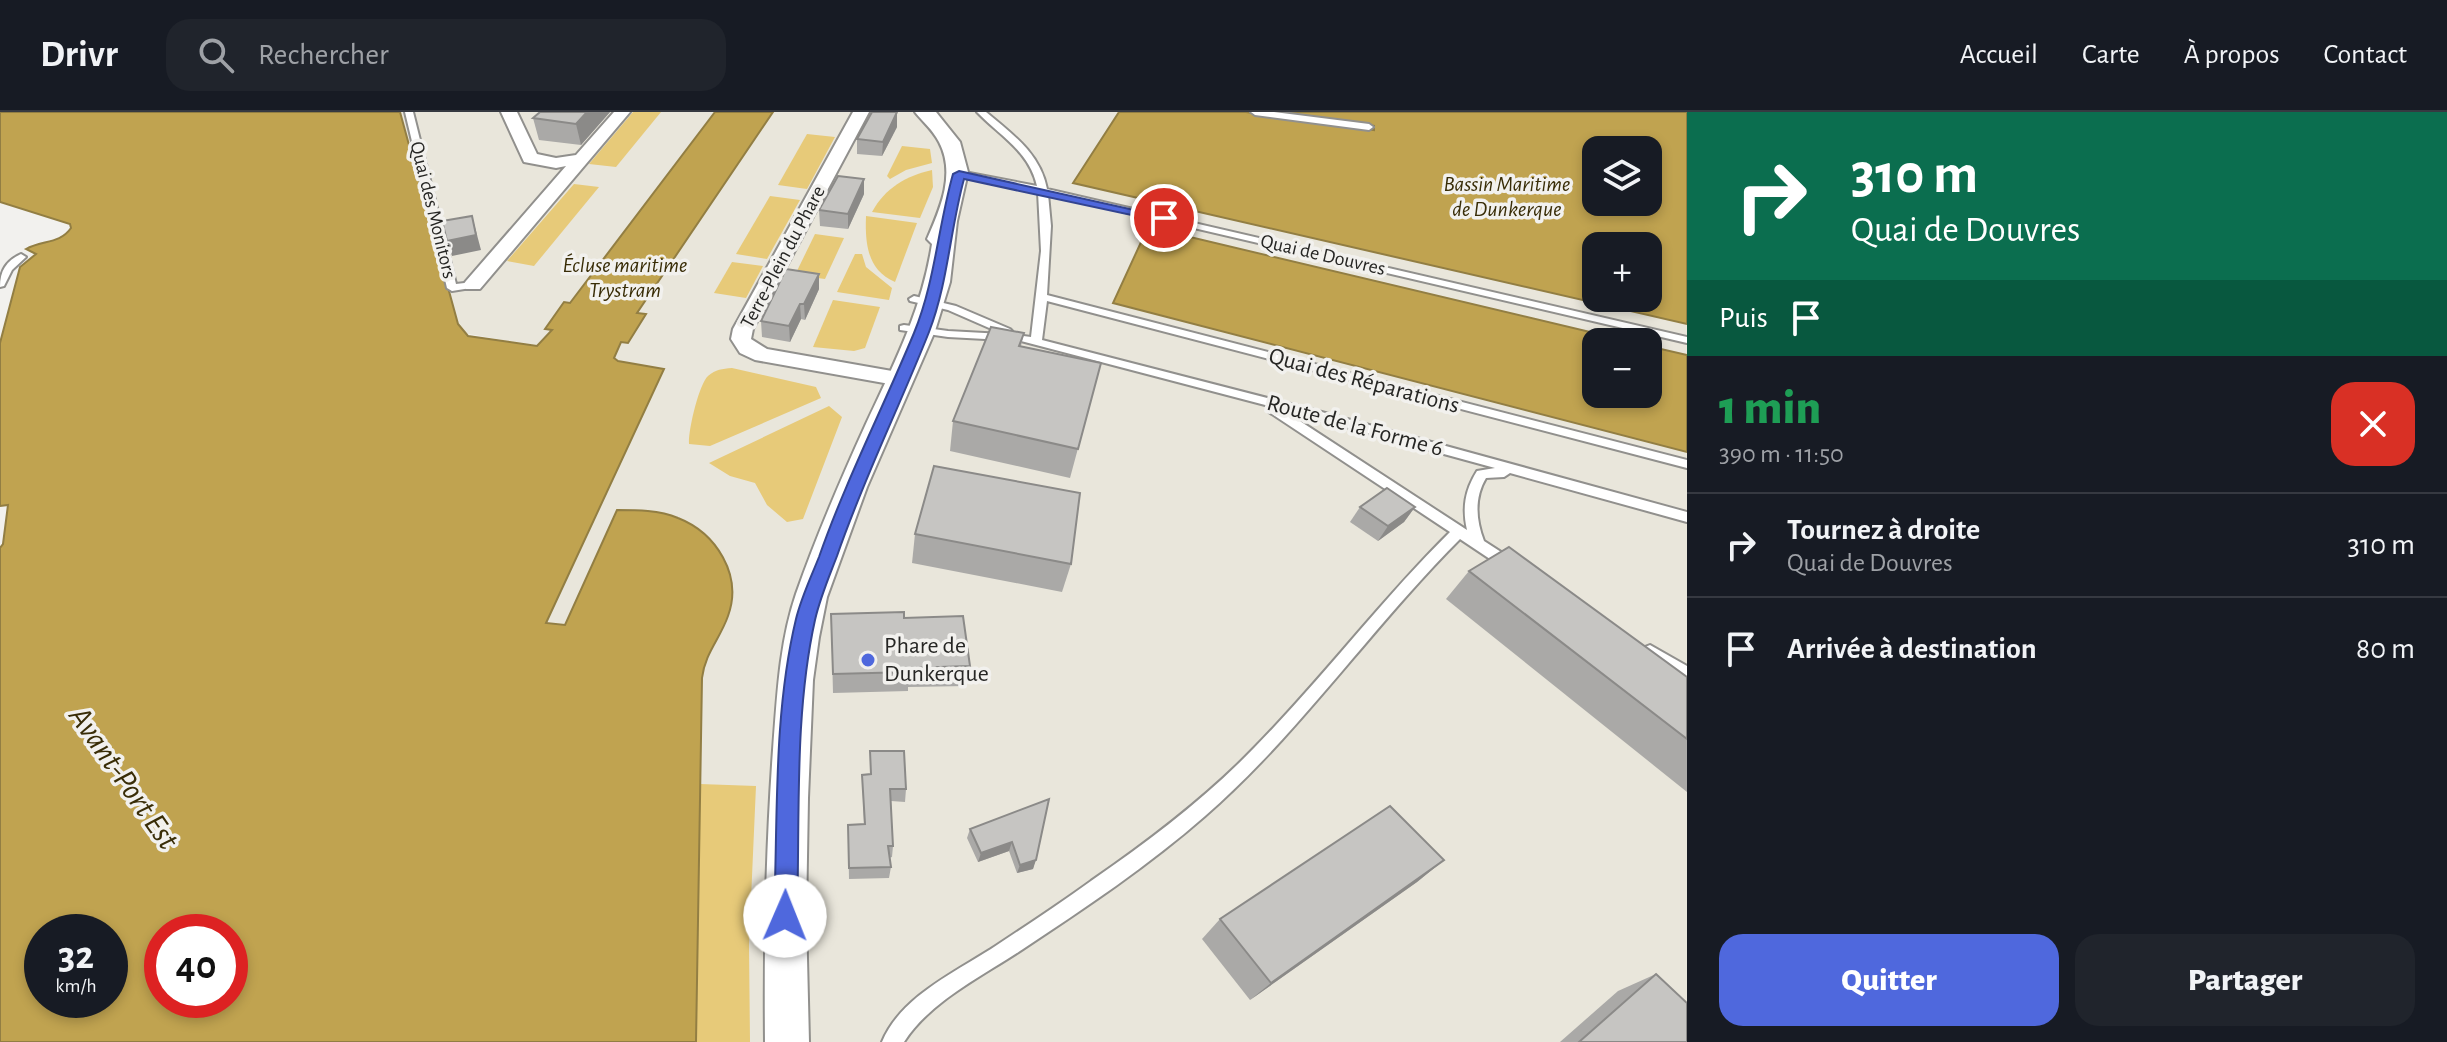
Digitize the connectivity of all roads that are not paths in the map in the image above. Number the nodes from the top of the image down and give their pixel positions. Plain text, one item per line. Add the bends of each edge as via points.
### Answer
1 (409, 112) edge
2 (509, 112) edge
3 (622, 112) edge
4 (861, 112) edge
5 (925, 112) edge
6 (981, 112) edge
7 (1255, 112) edge
8 (1369, 127) dead end
9 (582, 159) junction
10 (959, 174) junction
11 (1041, 190) junction
12 (21, 257) dead end
13 (0, 284) edge
14 (473, 285) joint
15 (1042, 297) junction
16 (922, 301) junction
17 (913, 330) junction
18 (1021, 338) junction
19 (1687, 340) edge
20 (1036, 342) junction
21 (894, 378) junction
22 (1255, 400) junction
23 (1687, 464) edge
24 (1529, 473) junction
25 (1687, 517) edge
26 (1459, 532) junction
27 (1479, 545) junction
28 (1528, 576) edge
29 (1634, 642) edge
30 (1687, 674) edge
31 (787, 1042) edge
32 (892, 1042) edge

1 - 14 lane, Quai des Monitors via 452,288
2 - 9 street via 530,158 550,163
3 - 9 street
4 - 21 street, Terre-Plein du Phare via 741,339 762,355
5 - 10 street via 950,141
6 - 11 lane via 1032,161
7 - 8 lane
9 - 14 street
10 - 11 lane, Quai de Douvres
10 - 16 street via 939,274
11 - 15 lane via 1047,232
11 - 19 lane, Quai de Douvres
12 - 13 lane
15 - 20 lane
15 - 23 lane, Quai des Réparations
16 - 17 street
16 - 18 lane, Route de la Forme 6
17 - 18 lane, Route de la Forme 6
17 - 21 street
18 - 20 lane, Route de la Forme 6
20 - 22 lane, Route de la Forme 6
21 - 31 street via 811,597 798,661 787,870
22 - 24 lane, Route de la Forme 6
22 - 26 lane
24 - 25 lane, Route de la Forme 6
24 - 27 lane via 1489,472 1478,478 1470,519
26 - 27 lane
26 - 32 lane via 1415,573 1230,782 1131,864 936,996 906,1021
27 - 28 lane
29 - 30 lane

